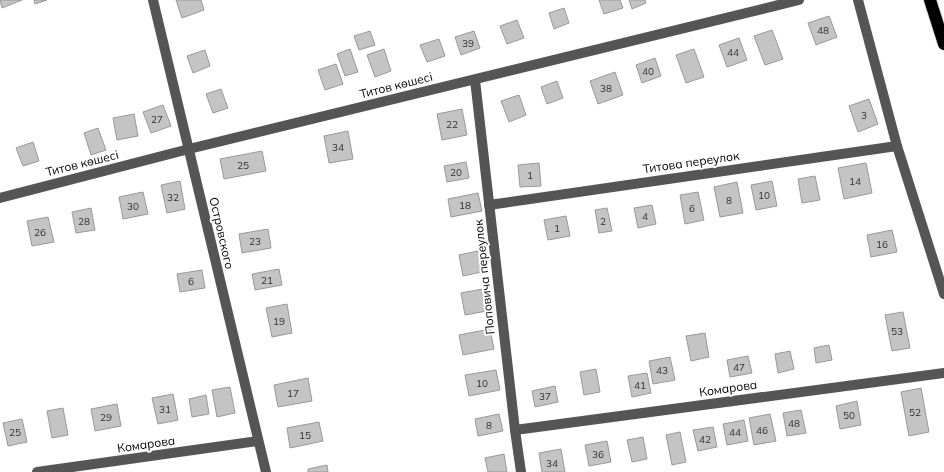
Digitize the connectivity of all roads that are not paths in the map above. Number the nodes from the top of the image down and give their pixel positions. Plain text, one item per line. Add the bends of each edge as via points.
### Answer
1 (153, 0) edge
2 (799, 0) edge
3 (858, 0) edge
4 (930, 0) edge
5 (944, 44) edge
6 (474, 80) junction
7 (897, 146) junction
8 (189, 149) junction
9 (0, 198) edge
10 (489, 205) junction
11 (944, 294) edge
12 (944, 372) edge
13 (514, 430) junction
14 (258, 441) junction
15 (37, 472) edge
16 (266, 472) edge
17 (521, 472) edge

1 - 8 street, Островского
2 - 6 street, Титов көшесі
3 - 7 street
4 - 5 highway
6 - 8 street, Титов көшесі
6 - 10 street, Поповича переулок
7 - 10 street, Титова переулок
7 - 11 street
8 - 9 street, Титов көшесі
8 - 14 street, Островского
10 - 13 street, Поповича переулок
12 - 13 street, Комарова
13 - 17 street, Поповича переулок
14 - 15 street, Комарова
14 - 16 street, Островского

